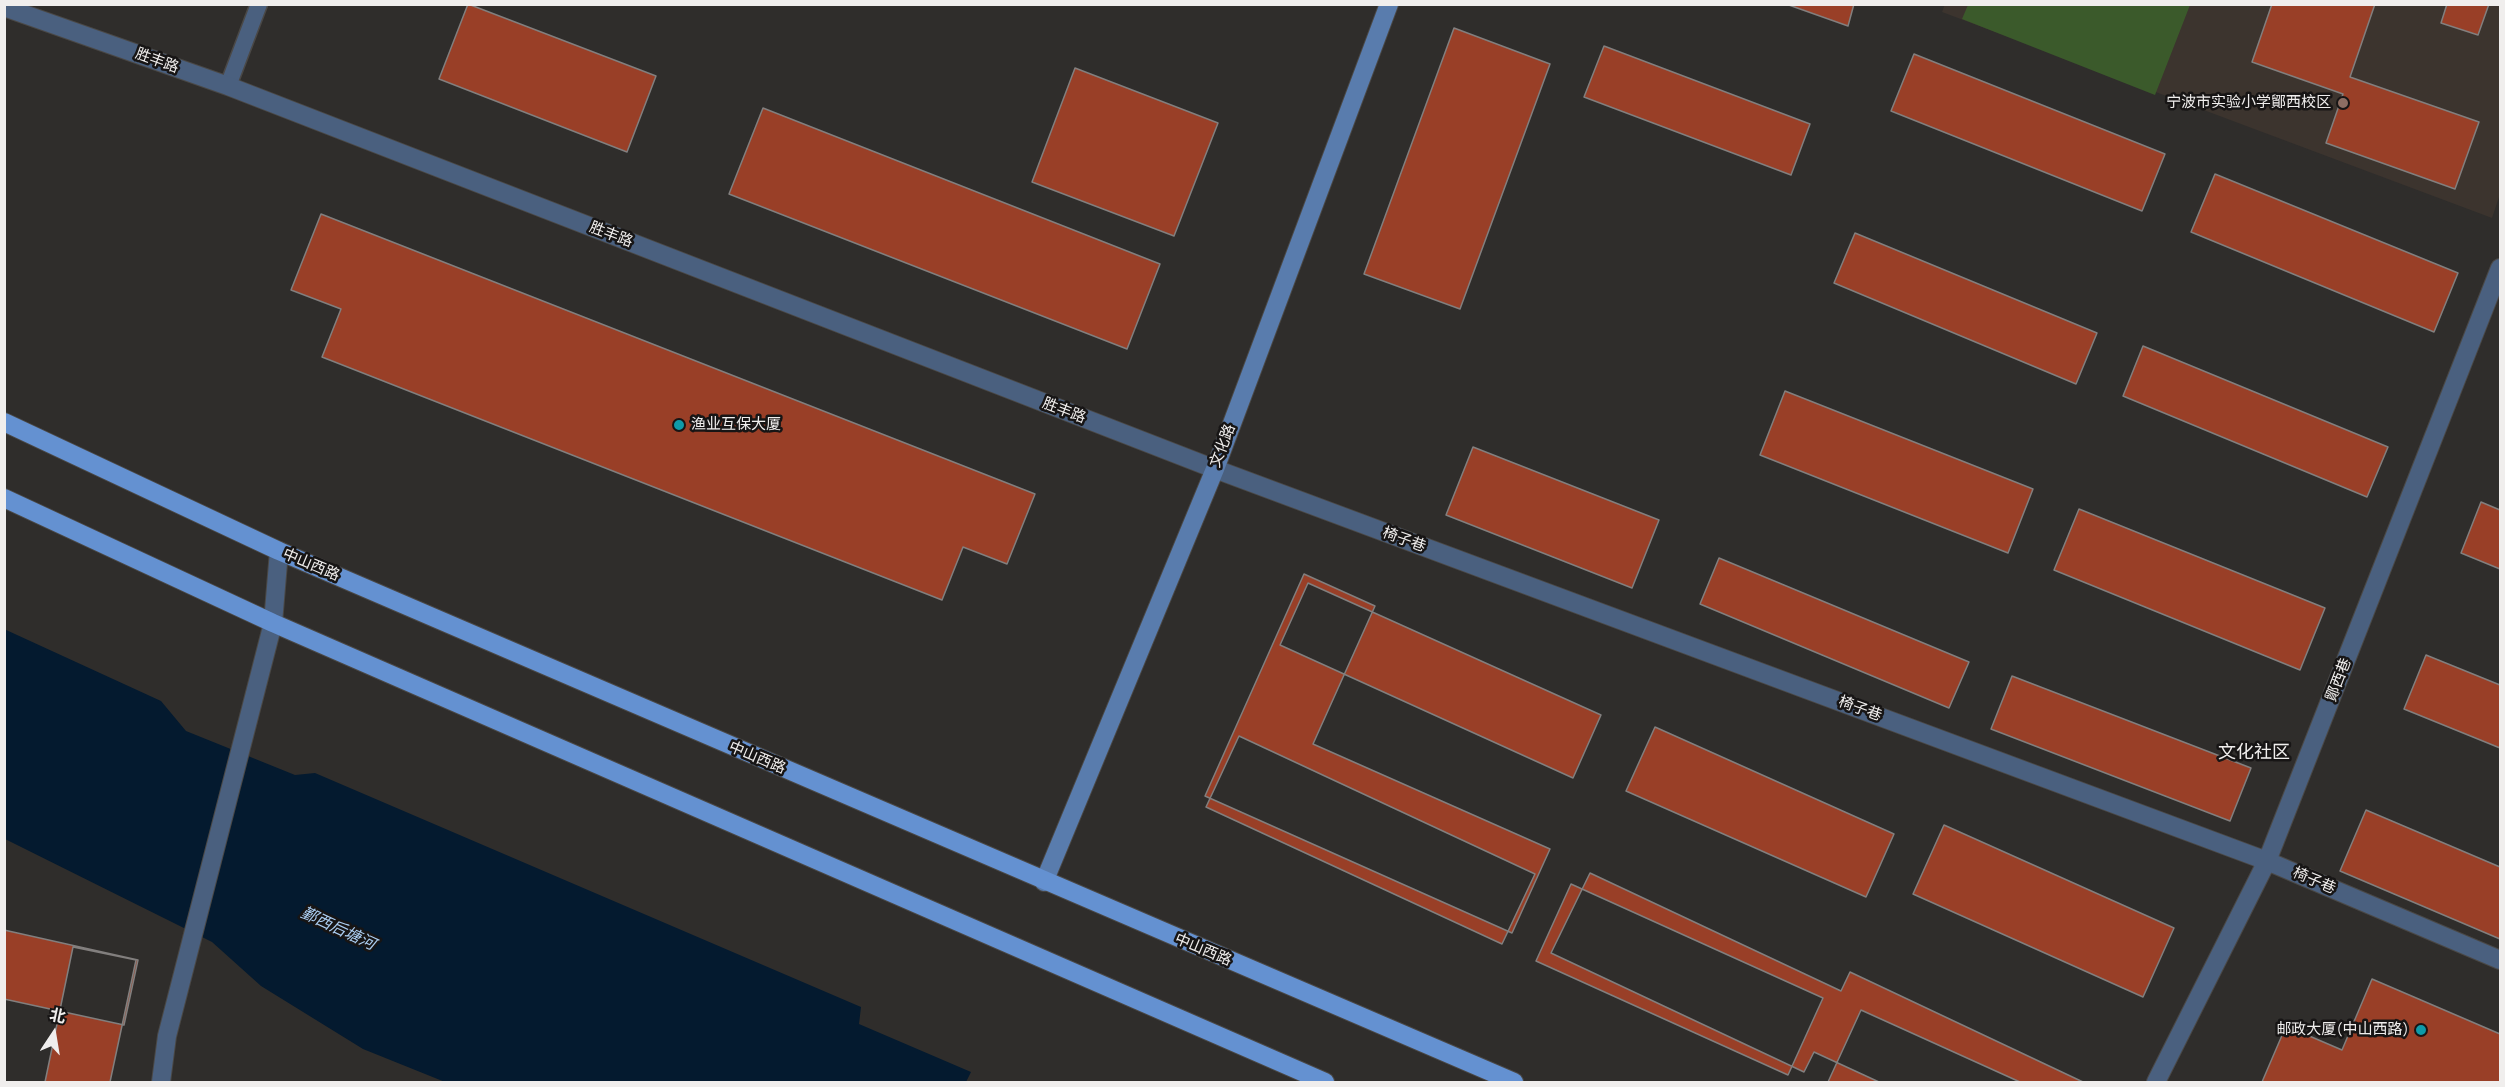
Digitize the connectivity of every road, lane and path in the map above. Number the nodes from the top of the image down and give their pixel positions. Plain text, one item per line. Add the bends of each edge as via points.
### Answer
1 (259, 4) edge
2 (1389, 4) edge
3 (4, 7) edge
4 (228, 86) junction
5 (2500, 268) edge
6 (4, 422) edge
7 (1215, 469) junction
8 (4, 498) edge
9 (279, 551) junction
10 (273, 623) junction
11 (2267, 861) junction
12 (1044, 882) junction
13 (2500, 960) edge
14 (161, 1083) edge
15 (1326, 1083) edge
16 (1514, 1083) edge
17 (2156, 1083) edge

1 - 4 lane
2 - 7 street, 文化路
3 - 4 street, 胜丰路
4 - 7 street, 胜丰路
5 - 11 street, 鄮西巷
6 - 9 main road, 中山西路
7 - 11 street, 椅子巷
7 - 12 street, 文化路
8 - 10 main road
9 - 10 street
9 - 12 main road, 中山西路
10 - 14 street via 184,969
10 - 15 main road
11 - 13 street, 椅子巷
11 - 17 street, 鄮西巷
12 - 16 main road, 中山西路

